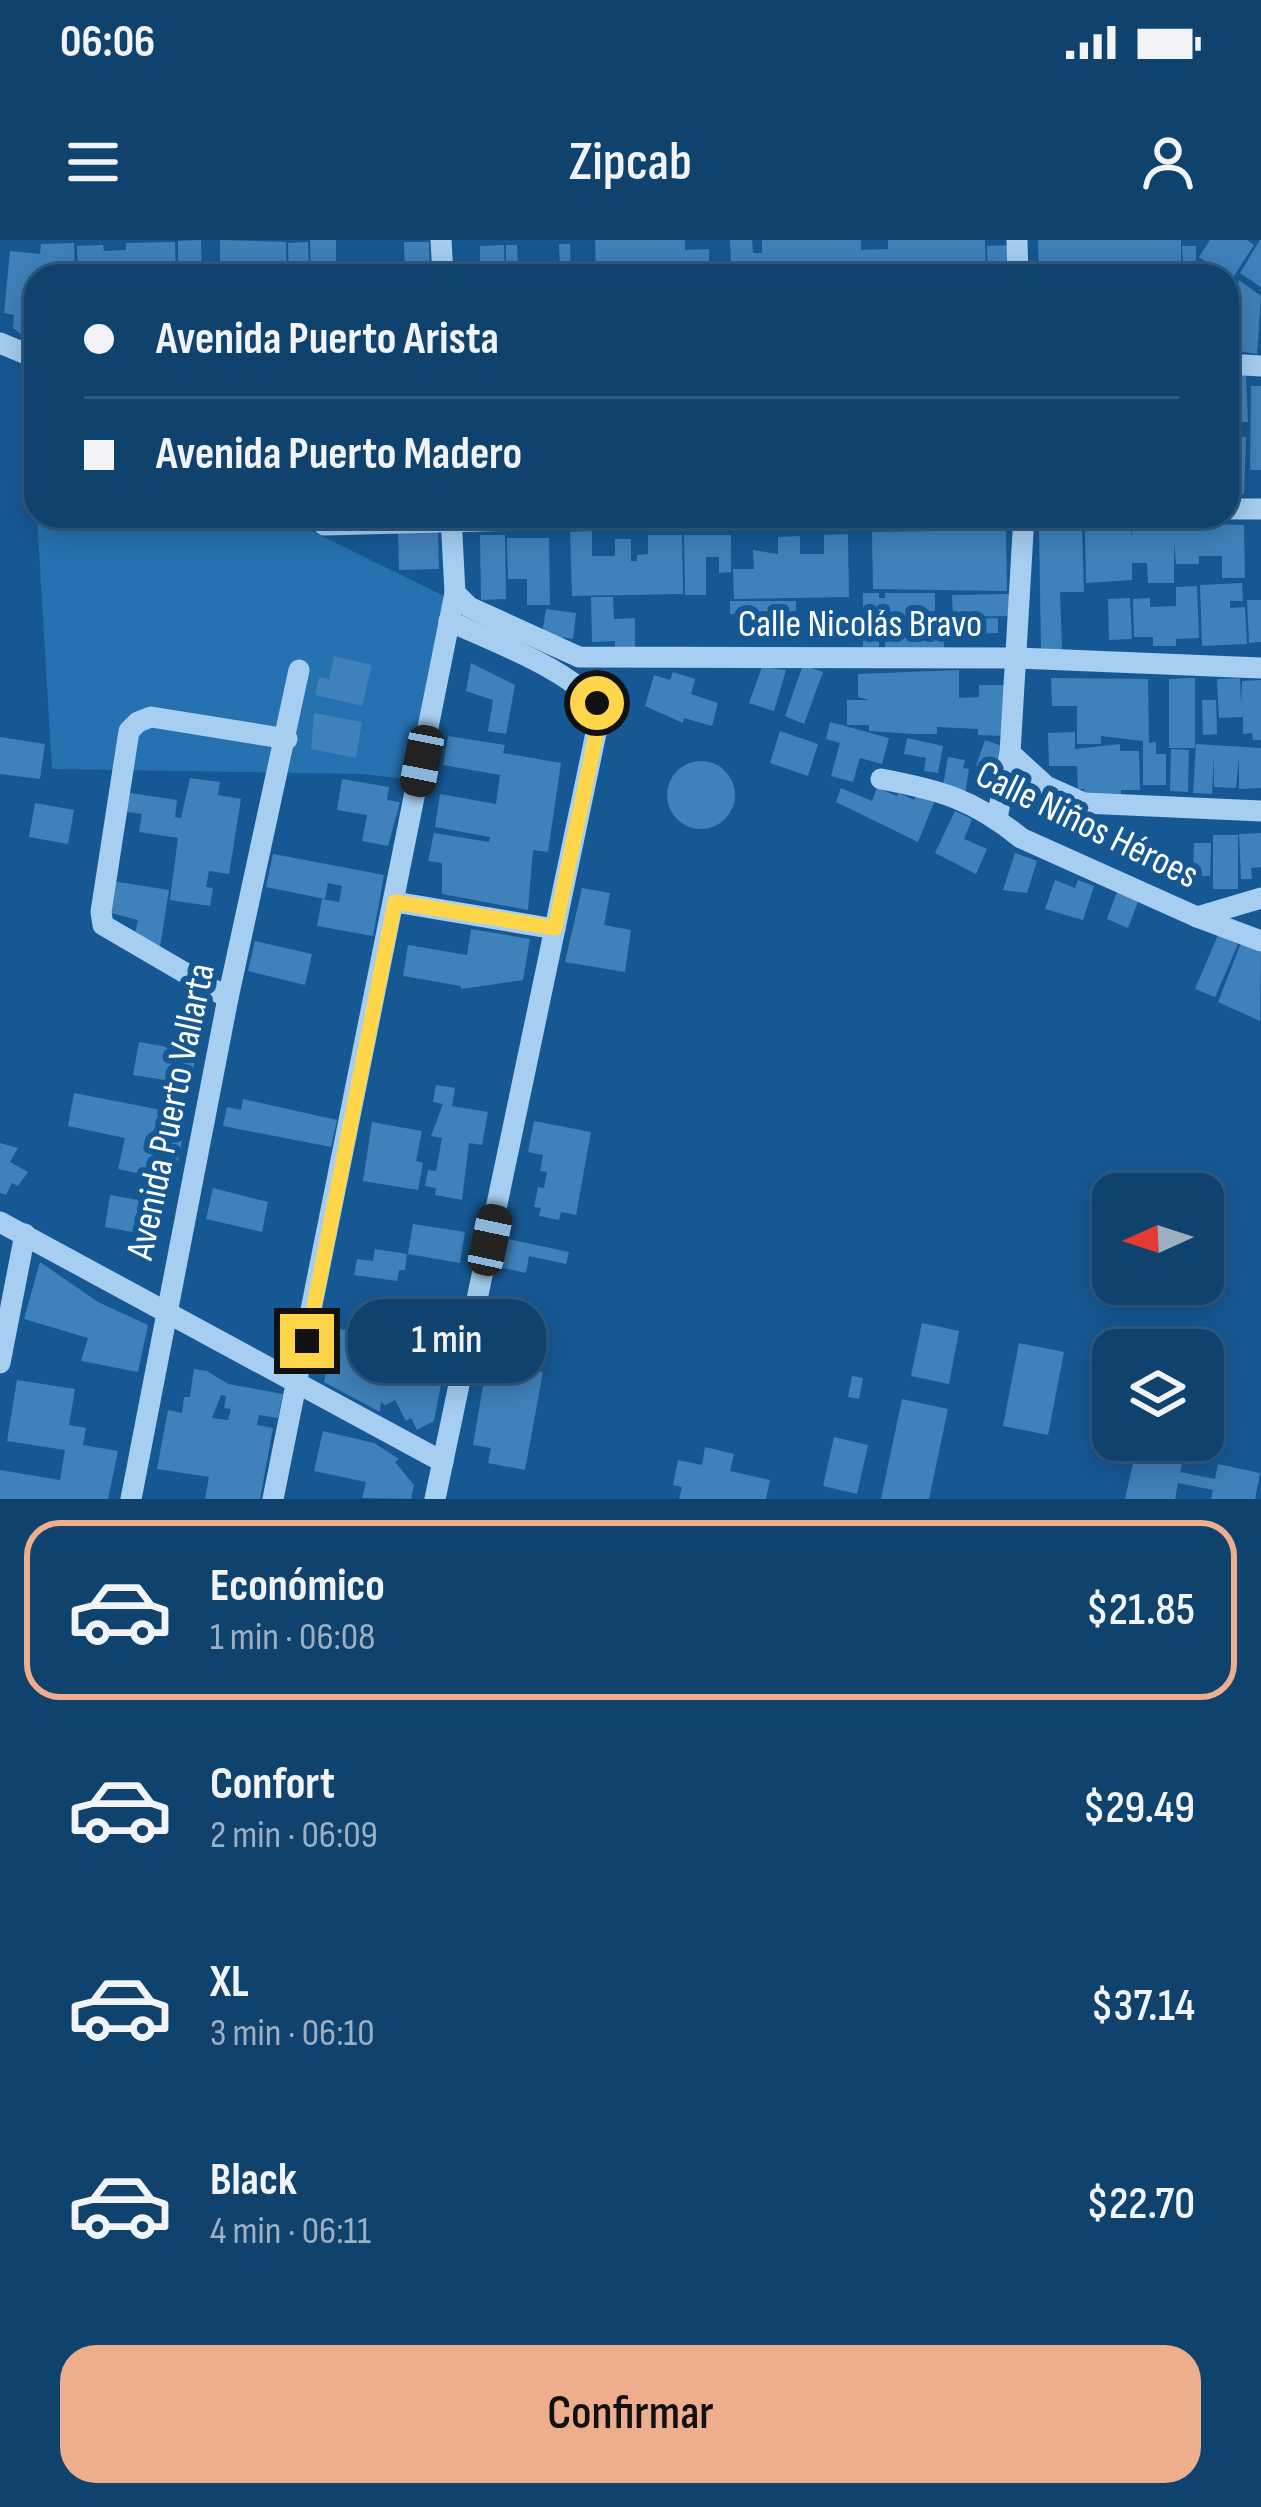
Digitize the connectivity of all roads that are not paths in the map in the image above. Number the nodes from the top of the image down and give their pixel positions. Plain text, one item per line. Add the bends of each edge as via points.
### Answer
1 (452, 528) edge
2 (1023, 528) edge
3 (462, 600) junction
4 (449, 620) junction
5 (1018, 658) junction
6 (1261, 668) edge
7 (299, 670) dead end
8 (287, 739) junction
9 (1010, 753) junction
10 (880, 779) dead end
11 (1261, 811) edge
12 (997, 818) junction
13 (1261, 898) edge
14 (395, 902) junction
15 (1197, 917) junction
16 (555, 928) junction
17 (1261, 941) edge
18 (228, 998) junction
19 (0, 1222) edge
20 (25, 1234) junction
21 (165, 1310) junction
22 (0, 1363) edge
23 (298, 1384) junction
24 (443, 1462) junction
25 (131, 1499) edge
26 (273, 1499) edge
27 (435, 1499) edge

1 - 3 street
2 - 5 street
3 - 4 street
3 - 5 street, Calle Nicolás Bravo via 579,657
4 - 14 street
4 - 16 street via 574,682 597,703
5 - 6 street, Calle Nicolás Bravo
5 - 9 street
7 - 8 street, Avenida Puerto Vallarta
8 - 18 street, Avenida Puerto Vallarta
8 - 18 street via 152,717 129,731 103,925
9 - 11 street via 1046,786 1084,803
9 - 12 street
10 - 12 street, Calle Niños Héroes via 945,791
12 - 15 street, Calle Niños Héroes via 1021,838
13 - 15 street
14 - 16 street
14 - 23 street
15 - 17 street, Calle Niños Héroes
16 - 24 street
18 - 21 street, Avenida Puerto Vallarta
19 - 20 street
20 - 21 street
20 - 22 street
21 - 23 street
21 - 25 street, Avenida Puerto Vallarta
23 - 24 street
23 - 26 street
24 - 27 street

